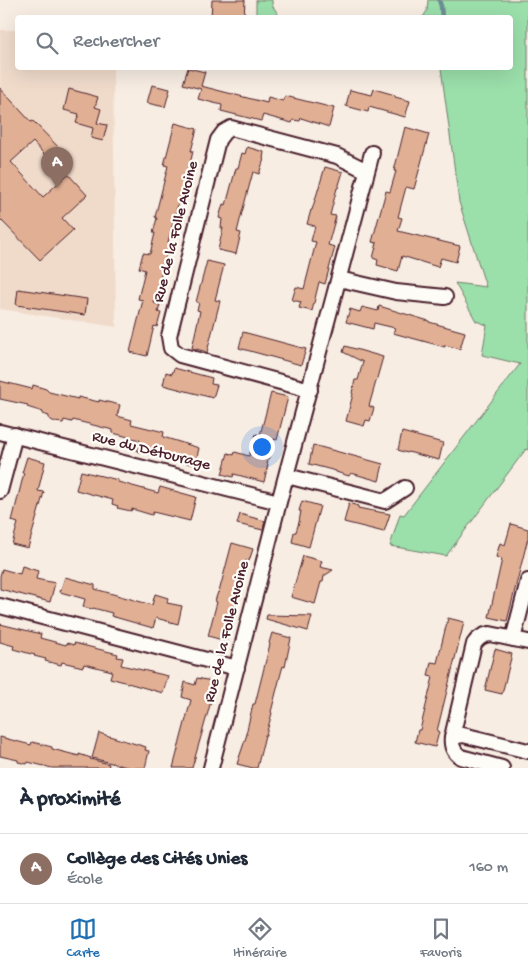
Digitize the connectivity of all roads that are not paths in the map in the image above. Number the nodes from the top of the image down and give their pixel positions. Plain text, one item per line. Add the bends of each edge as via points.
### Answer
1 (372, 153) dead end
2 (367, 171) junction
3 (338, 279) junction
4 (445, 297) dead end
5 (310, 390) junction
6 (0, 432) edge
7 (15, 436) junction
8 (287, 476) junction
9 (405, 488) dead end
10 (0, 491) edge
11 (279, 502) junction
12 (528, 581) edge
13 (0, 606) edge
14 (513, 639) junction
15 (528, 642) edge
16 (237, 668) junction
17 (452, 737) junction
18 (528, 751) edge
19 (211, 768) edge
20 (502, 768) edge

1 - 2 street, Rue de la Folle Avoine
2 - 3 street, Rue de la Folle Avoine
2 - 5 street, Rue de la Folle Avoine via 337,156 231,128 218,140 169,336 171,348 180,355
3 - 4 street via 396,292
3 - 5 street, Rue de la Folle Avoine
5 - 8 street, Rue de la Folle Avoine
6 - 7 street, Rue du Détourage
7 - 10 street
7 - 11 street, Rue du Détourage
8 - 9 street via 385,501
8 - 11 street, Rue de la Folle Avoine
11 - 16 street, Rue de la Folle Avoine
12 - 14 street
13 - 16 street
14 - 15 street
14 - 17 street via 490,634 478,638 474,644
16 - 19 street, Rue de la Folle Avoine
17 - 18 street via 463,735
17 - 20 street via 452,745 460,757

